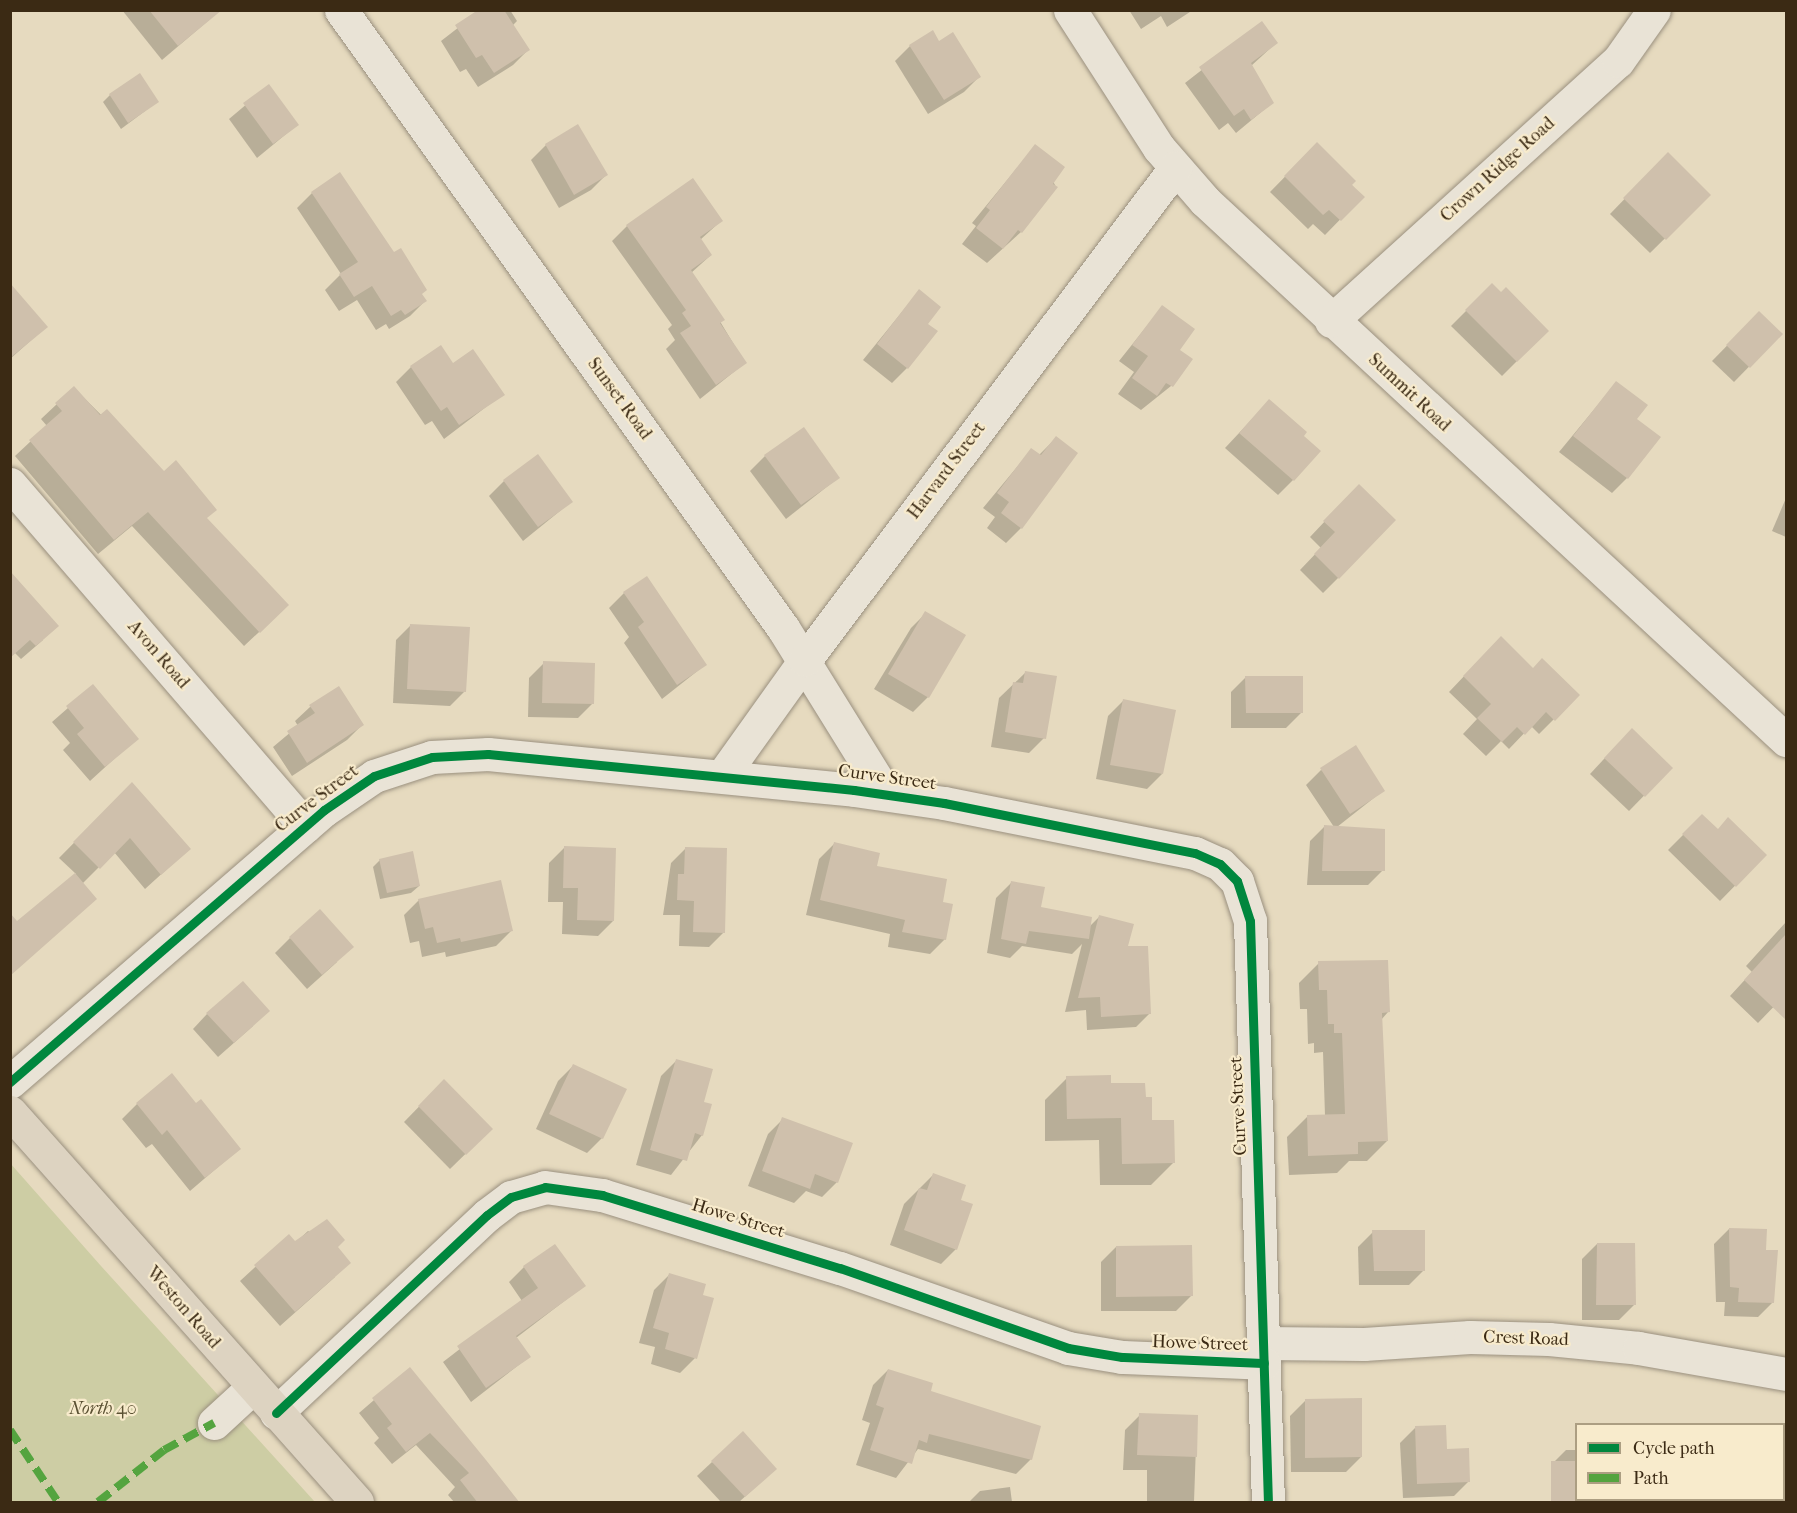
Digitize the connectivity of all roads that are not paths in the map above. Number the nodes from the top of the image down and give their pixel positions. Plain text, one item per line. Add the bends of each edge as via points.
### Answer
1 (341, 10) edge
2 (1070, 10) edge
3 (1654, 10) edge
4 (1175, 168) junction
5 (1331, 321) junction
6 (10, 484) edge
7 (805, 660) junction
8 (1786, 741) edge
9 (722, 777) junction
10 (886, 794) junction
11 (305, 826) junction
12 (10, 1082) edge
13 (10, 1112) edge
14 (1264, 1353) junction
15 (1786, 1374) edge
16 (253, 1387) junction
17 (276, 1413) junction
18 (214, 1423) dead end
19 (357, 1503) edge
20 (1269, 1503) edge

1 - 7 street, Sunset Road
2 - 4 street, Summit Road
3 - 5 street, Crown Ridge Road via 1618,62
4 - 5 street, Summit Road
4 - 7 street, Harvard Street
5 - 8 street, Summit Road
6 - 11 street, Avon Road
7 - 9 street, Harvard Street
7 - 10 street, Sunset Road
9 - 10 street, Curve Street
9 - 11 street, Curve Street via 488,754 450,754 413,761 374,776
10 - 14 street, Curve Street via 1195,853 1220,864 1238,881 1250,921
11 - 12 street, Curve Street
13 - 16 main road, Weston Road
14 - 15 street, Crest Road via 1470,1337 1550,1339 1613,1345
14 - 17 street, Howe Street via 1122,1357 1068,1348 840,1268 602,1195 545,1186 522,1191 500,1204
14 - 20 street, Curve Street
16 - 17 main road, Weston Road
16 - 18 street
17 - 19 main road, Weston Road

